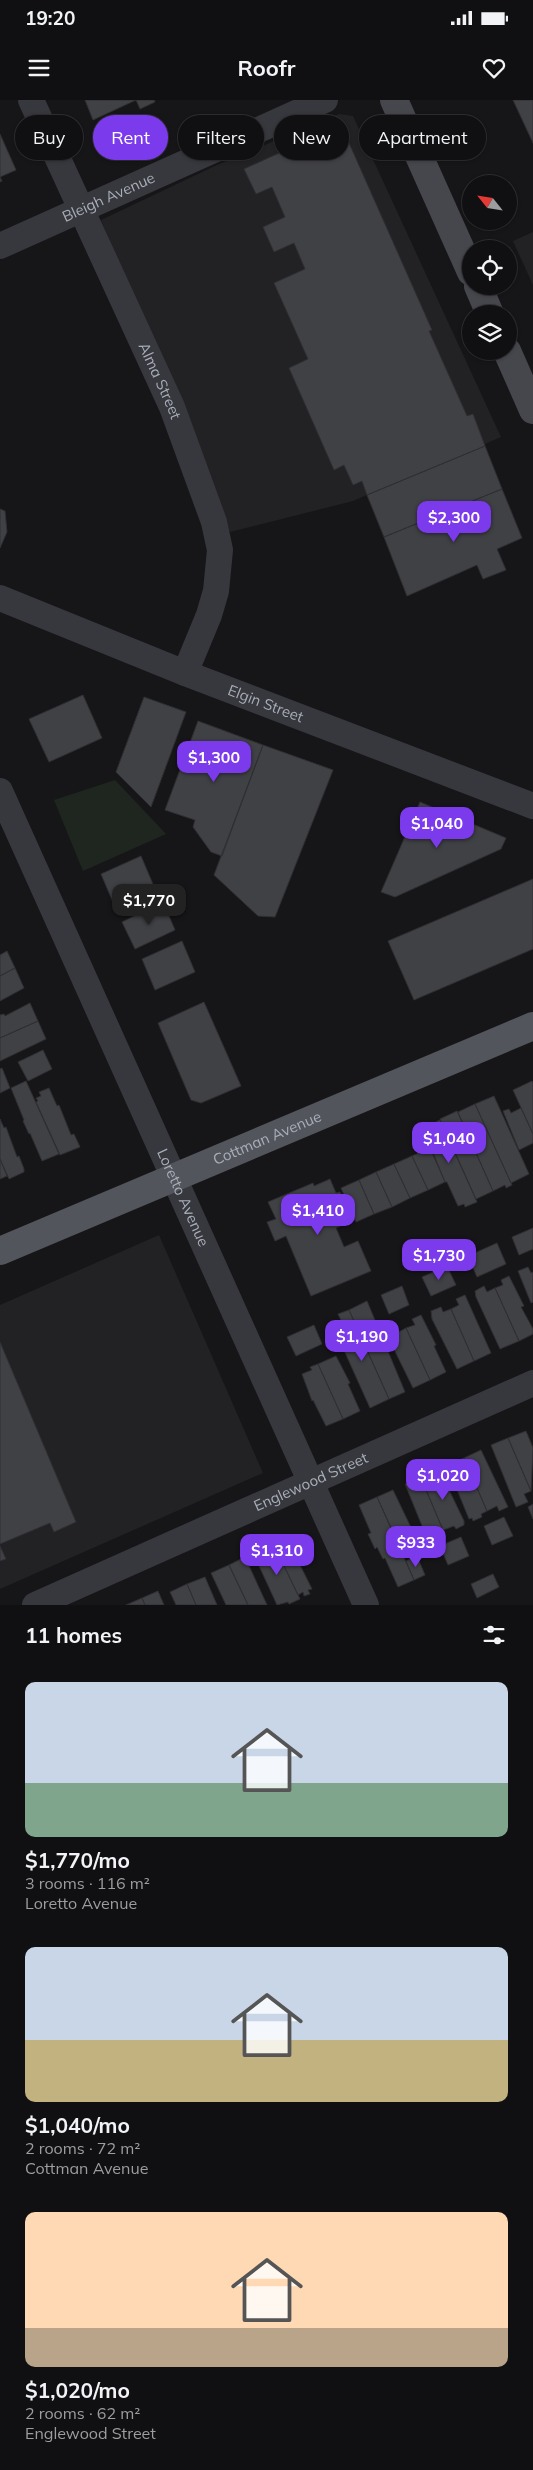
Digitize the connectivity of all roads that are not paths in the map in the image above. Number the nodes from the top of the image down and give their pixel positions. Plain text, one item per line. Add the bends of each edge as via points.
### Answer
1 (31, 100) edge
2 (325, 100) edge
3 (394, 100) edge
4 (80, 210) junction
5 (0, 246) edge
6 (462, 252) edge
7 (510, 360) edge
8 (533, 410) edge
9 (0, 598) edge
10 (185, 673) junction
11 (0, 792) edge
12 (533, 806) edge
13 (533, 1026) edge
14 (174, 1177) junction
15 (0, 1251) edge
16 (533, 1383) edge
17 (311, 1481) junction
18 (34, 1605) edge
19 (366, 1605) edge

1 - 4 street, Alma Street
2 - 4 street, Bleigh Avenue
3 - 6 main road
4 - 5 street, Bleigh Avenue
4 - 10 street, Alma Street via 172,407 214,522 220,550 216,591
7 - 8 main road
9 - 10 street, Elgin Street
10 - 12 street, Elgin Street
11 - 14 street, Loretto Avenue
13 - 14 main road, Cottman Avenue
14 - 15 main road, Cottman Avenue
14 - 17 street, Loretto Avenue
16 - 17 street, Englewood Street
17 - 18 street, Englewood Street
17 - 19 street, Loretto Avenue

